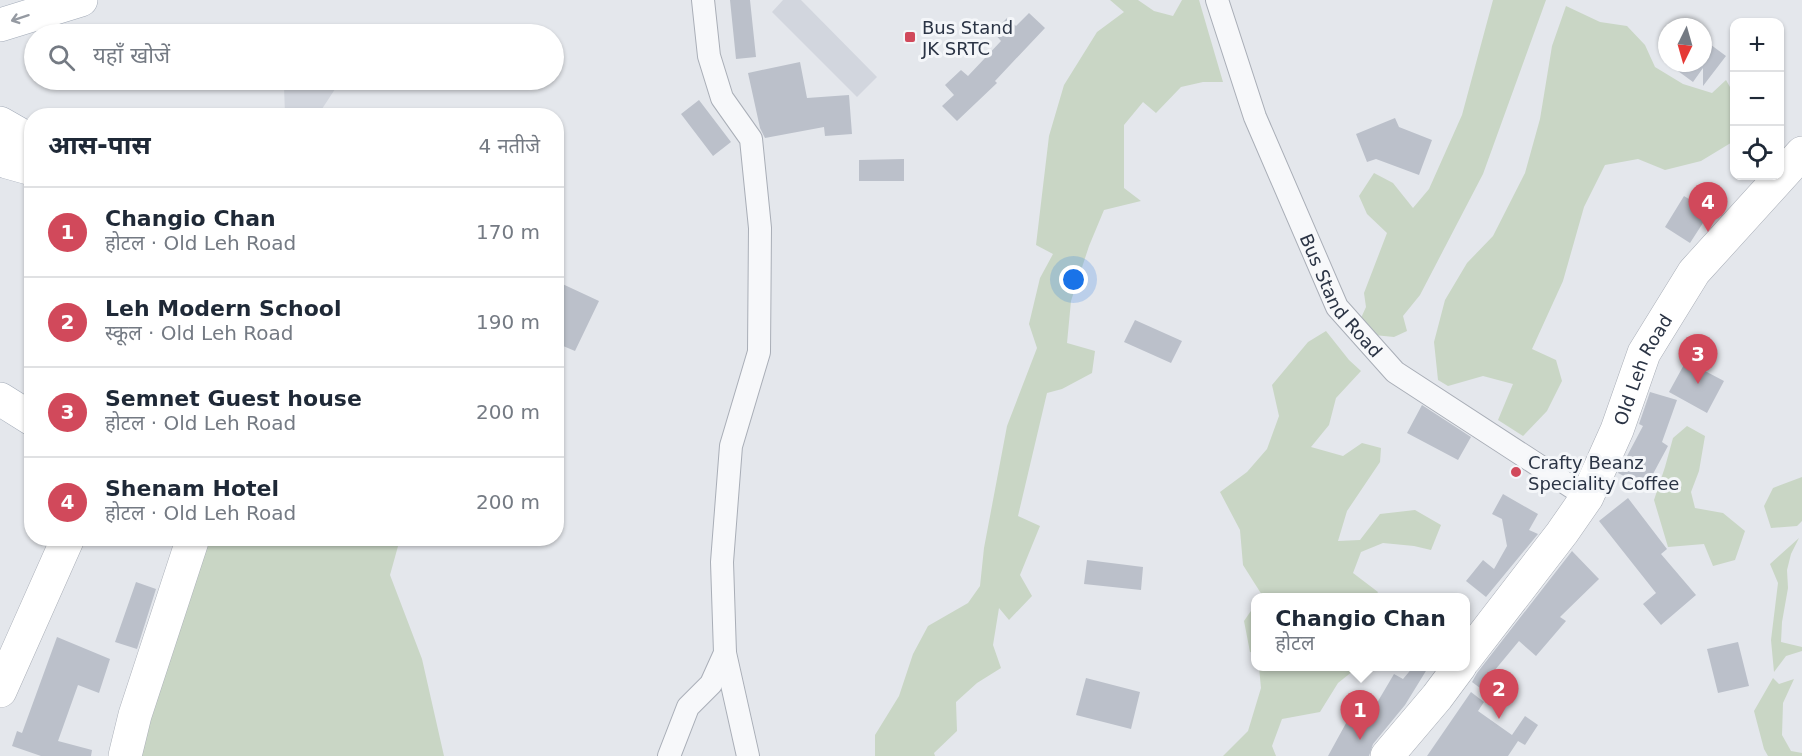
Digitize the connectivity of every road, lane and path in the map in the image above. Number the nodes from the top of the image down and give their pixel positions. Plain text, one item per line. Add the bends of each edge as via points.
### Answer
1 (81, 0) edge
2 (703, 0) edge
3 (1217, 0) edge
4 (0, 25) edge
5 (0, 123) edge
6 (24, 136) edge
7 (1802, 153) edge
8 (0, 158) edge
9 (24, 166) edge
10 (0, 399) edge
11 (24, 414) edge
12 (1587, 497) junction
13 (64, 546) edge
14 (190, 546) edge
15 (725, 653) junction
16 (1470, 653) edge
17 (1456, 671) edge
18 (0, 691) edge
19 (125, 756) edge
20 (669, 756) edge
21 (748, 756) edge
22 (1387, 756) edge

1 -> 4 street
2 - 15 street via 709,56 722,98 751,140 760,228 759,352 731,446 729,469 722,562
3 - 12 street, Bus Stand Road via 1255,117 1337,307 1395,372
5 - 6 street
7 - 12 street, Old Leh Road via 1694,272 1644,353 1617,430
8 - 9 street
10 - 11 street
12 - 16 street, Old Leh Road
13 - 18 street
14 - 19 street
15 - 20 street via 711,684 688,706
15 - 21 street
17 - 22 street

